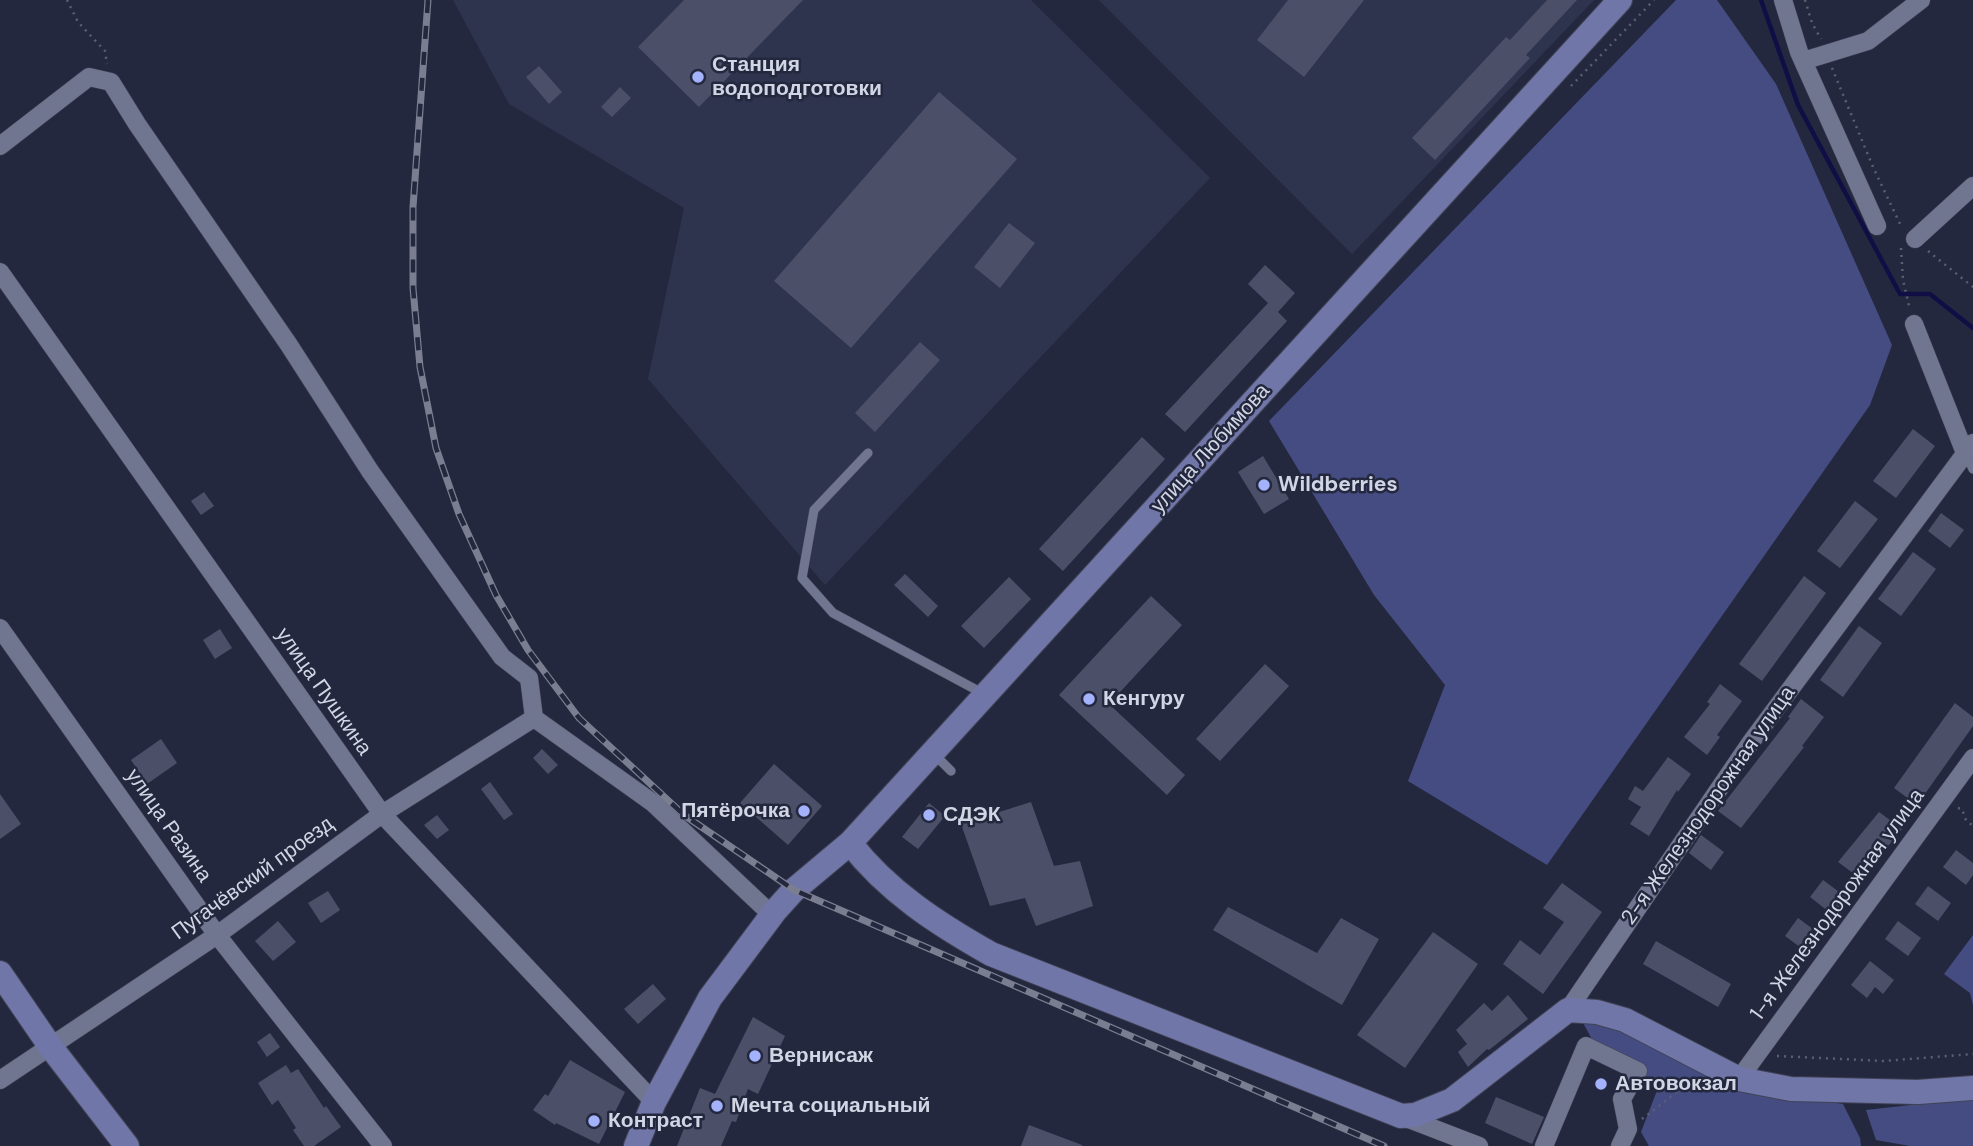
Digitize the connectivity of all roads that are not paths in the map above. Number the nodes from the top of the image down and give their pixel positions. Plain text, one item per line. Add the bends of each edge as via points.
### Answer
1 (1620, 0) edge
2 (1783, 0) edge
3 (1921, 0) edge
4 (1803, 61) junction
5 (0, 146) edge
6 (1973, 186) edge
7 (1877, 226) dead end
8 (1915, 239) road end
9 (0, 272) edge
10 (1914, 324) dead end
11 (868, 453) dead end
12 (1970, 455) edge
13 (0, 628) edge
14 (986, 695) junction
15 (534, 718) junction
16 (933, 753) junction
17 (1973, 758) edge
18 (951, 771) dead end
19 (382, 814) junction
20 (850, 844) junction
21 (772, 915) junction
22 (217, 935) junction
23 (0, 973) edge
24 (1568, 1010) junction
25 (50, 1046) junction
26 (1739, 1079) junction
27 (0, 1080) edge
28 (1973, 1088) edge
29 (654, 1102) junction
30 (1401, 1116) junction
31 (1624, 1138) edge
32 (127, 1146) edge
33 (383, 1146) edge
34 (636, 1146) edge
35 (1479, 1146) edge
36 (1544, 1146) edge

1 - 14 main road, улица Любимова
2 - 4 street
3 - 4 street via 1868,41
4 - 7 street
5 - 15 street via 89,77 111,82 378,482 502,657 529,678
6 - 8 street
9 - 19 street, улица Пушкина
10 - 12 street
11 - 14 lane via 814,510 802,578 833,613
12 - 24 street, 2-я Железнодорожная улица via 1751,742
13 - 22 street, улица Разина
14 - 16 main road, улица Любимова
15 - 19 street, Пугачёвский проезд
15 - 21 street via 653,803
16 - 18 lane
16 - 20 main road, улица Любимова
17 - 26 street, 1-я Железнодорожная улица
19 - 22 street, Пугачёвский проезд
19 - 29 street, улица Пушкина
20 - 21 main road, улица Любимова via 794,890
20 - 30 main road via 917,909 991,954
21 - 29 main road, улица Любимова via 710,998
22 - 25 street, Пугачёвский проезд
22 - 33 street, улица Разина
23 - 25 main road
24 - 26 main road via 1625,1020
24 - 30 main road, 2-я Железнодорожная улица via 1452,1100
25 - 27 street, Пугачёвский проезд
25 - 32 main road
26 - 28 main road via 1791,1088 1918,1092
29 - 34 main road, улица Любимова
30 - 35 street
31 - 36 street via 1622,1099 1638,1070 1586,1046

